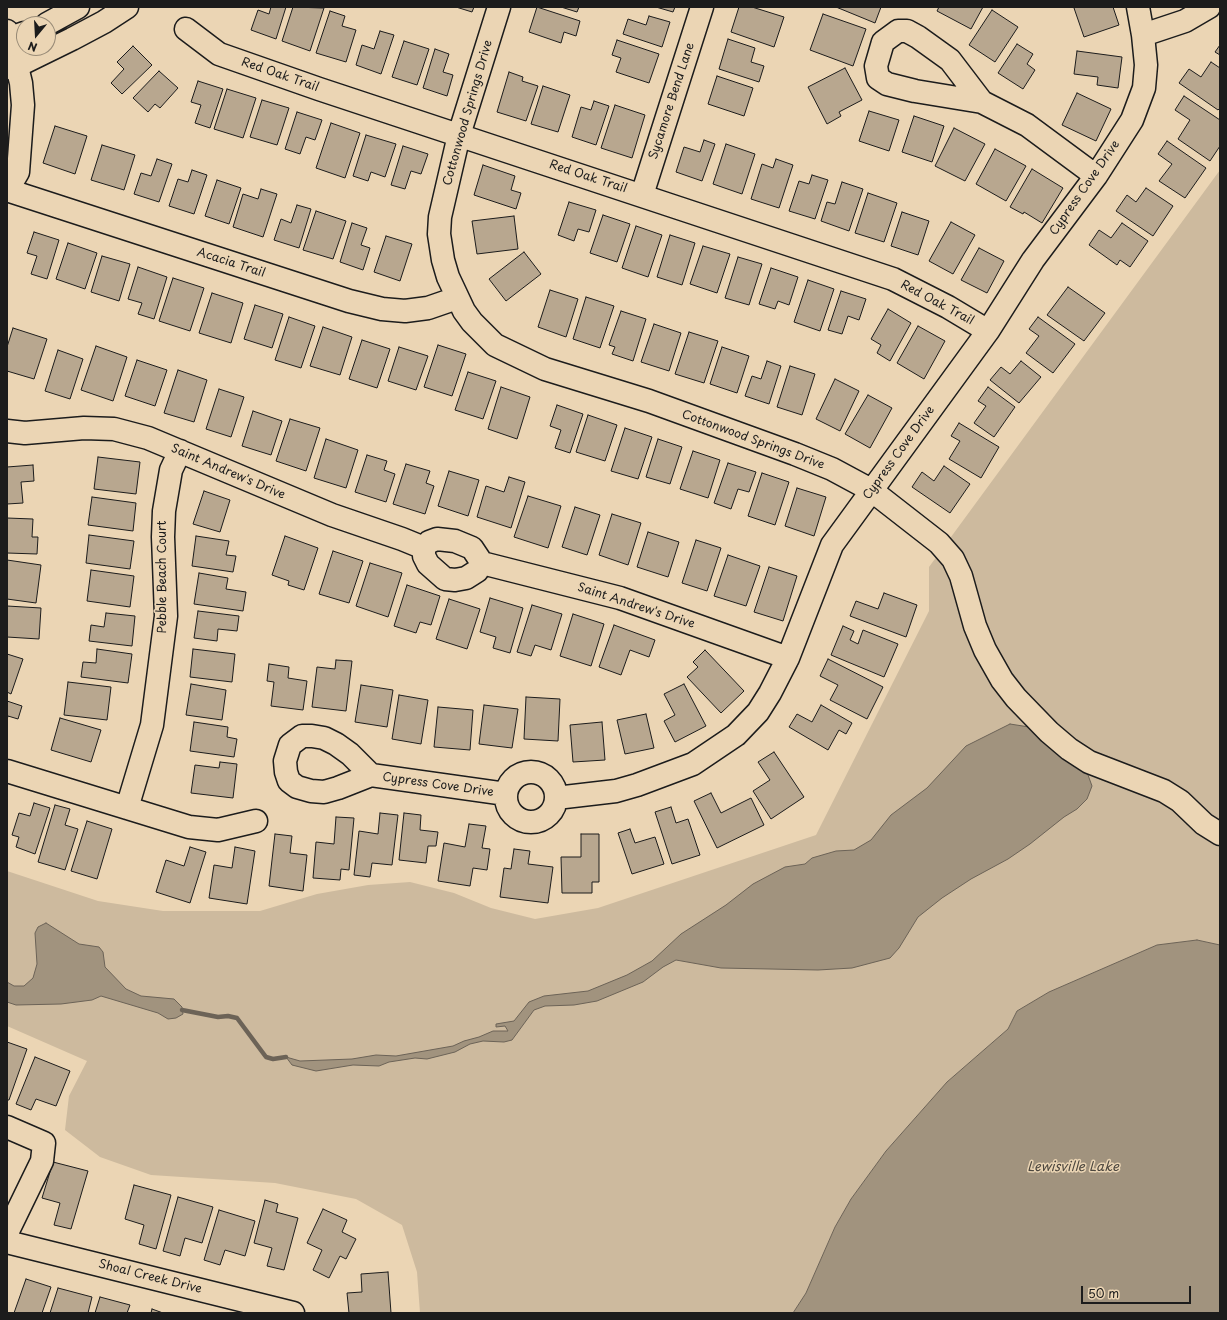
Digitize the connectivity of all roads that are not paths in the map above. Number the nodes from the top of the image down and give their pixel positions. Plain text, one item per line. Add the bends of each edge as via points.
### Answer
1 (78, 7) edge
2 (127, 7) edge
3 (499, 7) edge
4 (702, 7) edge
5 (1138, 7) edge
6 (1209, 7) edge
7 (56, 19) edge
8 (186, 29) dead end
9 (12, 35) edge
10 (1144, 35) junction
11 (12, 67) edge
12 (982, 102) junction
13 (459, 136) junction
14 (1096, 176) junction
15 (7, 190) edge
16 (642, 195) junction
17 (457, 298) junction
18 (988, 331) junction
19 (13, 435) edge
20 (180, 451) junction
21 (872, 490) junction
22 (424, 548) junction
23 (482, 563) junction
24 (788, 658) junction
25 (7, 771) edge
26 (371, 775) dead end
27 (506, 794) junction
28 (556, 798) junction
29 (127, 808) junction
30 (256, 821) dead end
31 (1220, 834) edge
32 (7, 1127) edge
33 (7, 1233) edge
34 (7, 1242) edge
35 (293, 1313) edge

1 - 7 street
2 - 11 street via 104,22
3 - 13 street, Cottonwood Springs Drive
4 - 16 street, Sycamore Bend Lane
5 - 10 street, Cypress Cove Drive
6 - 10 street via 1185,21
8 - 13 street, Red Oak Trail via 219,54
9 - 11 street
10 - 14 street, Cypress Cove Drive via 1144,88 1132,120
11 - 15 street via 23,105 22,140 18,172
12 - 12 street via 887,84 878,78 876,66 883,42 898,30 907,31 918,37 950,60
12 - 14 street via 1027,126
13 - 16 street, Red Oak Trail
13 - 17 street, Cottonwood Springs Drive via 440,223 443,260
14 - 18 street, Cypress Cove Drive via 1033,260
15 - 17 street, Acacia Trail via 349,301 382,309 420,309
16 - 18 street, Red Oak Trail via 893,279 948,306
17 - 21 street, Cottonwood Springs Drive via 486,337 495,345 523,359 795,454 832,469
18 - 21 street, Cypress Cove Drive
19 - 20 street, Saint Andrew's Drive via 84,428 114,430 148,438
20 - 22 street, Saint Andrew's Drive via 332,515
20 - 29 street, Pebble Beach Court via 172,470 164,511 166,616 152,725
21 - 24 street, Cypress Cove Drive via 832,545
21 - 31 street, Cottonwood Springs Drive via 939,543 953,559 985,650 1016,698 1049,732 1089,762 1164,791
22 - 23 street via 437,539 455,540 472,548
22 - 23 street via 428,564 445,578 466,578 477,571
23 - 24 street, Saint Andrew's Drive via 620,598
24 - 28 street, Cypress Cove Drive via 758,712 736,735 693,764 637,785 598,794
25 - 29 street
26 - 27 street, Cypress Cove Drive
27 - 28 street, Cypress Cove Drive via 508,785 514,778 532,772 542,774 550,780 555,788
27 - 28 street, Cypress Cove Drive via 507,804 512,813 530,822 548,815 554,807
29 - 30 street via 193,828 218,830
32 - 33 street via 44,1143 42,1161
34 - 35 street, Shoal Creek Drive

